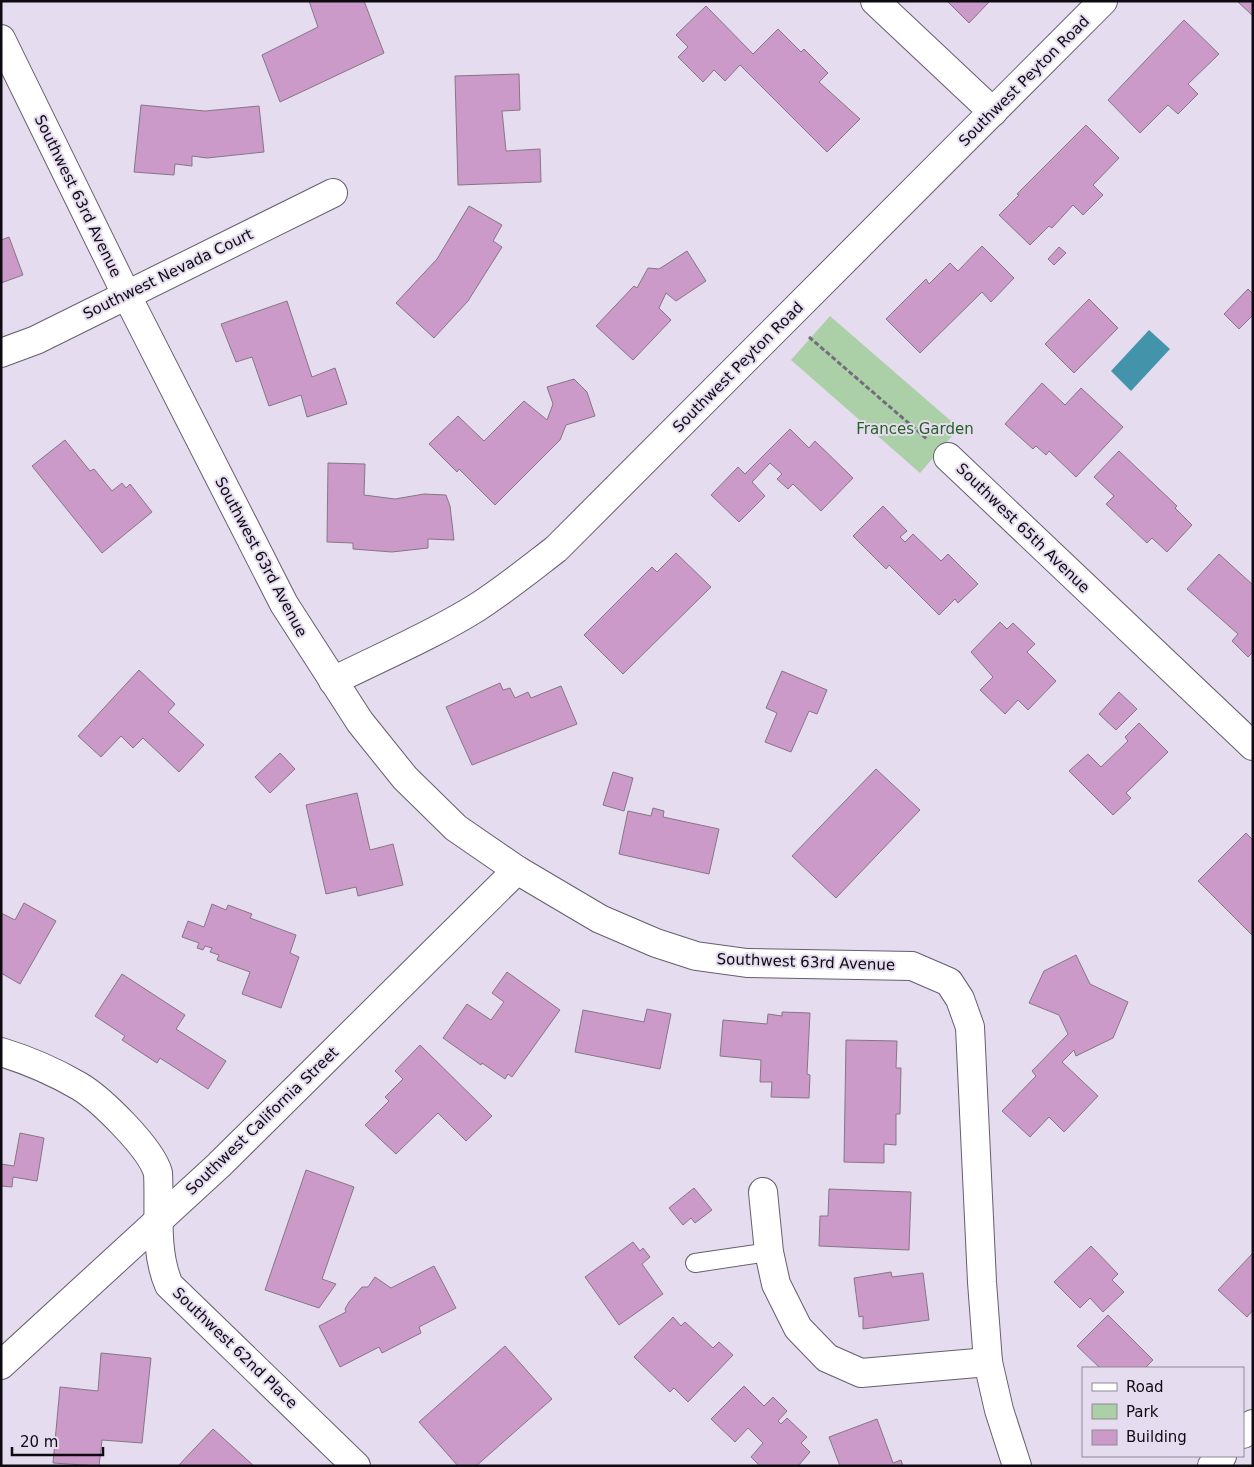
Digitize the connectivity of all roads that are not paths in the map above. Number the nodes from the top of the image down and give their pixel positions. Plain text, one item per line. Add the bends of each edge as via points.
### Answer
1 (874, 1) edge
2 (1103, 1) edge
3 (1, 39) edge
4 (993, 112) junction
5 (333, 193) dead end
6 (126, 294) junction
7 (1, 353) edge
8 (948, 457) road end
9 (333, 681) junction
10 (1253, 746) edge
11 (517, 870) junction
12 (1, 1052) edge
13 (763, 1192) dead end
14 (160, 1219) junction
15 (769, 1252) junction
16 (695, 1263) dead end
17 (988, 1362) junction
18 (1, 1365) edge
19 (1253, 1424) edge
20 (1244, 1433) edge
21 (1221, 1457) edge
22 (356, 1466) edge
23 (1017, 1466) edge
24 (1212, 1466) edge

1 - 4 street
2 - 4 street, Southwest Peyton Road
3 - 6 street, Southwest 63rd Avenue
4 - 9 street, Southwest Peyton Road via 549,554 450,623
5 - 6 street, Southwest Nevada Court
6 - 7 street, Southwest Nevada Court via 36,340
6 - 9 street, Southwest 63rd Avenue via 284,604
8 - 10 street, Southwest 65th Avenue
9 - 11 street, Southwest 63rd Avenue via 360,722 405,778 456,828
11 - 14 street, Southwest California Street via 219,1165
11 - 17 street, Southwest 63rd Avenue via 600,919 696,956 747,962 912,966 949,982 960,999 970,1026
12 - 14 street, Southwest 62nd Place via 80,1087 118,1118 156,1164
13 - 15 street
14 - 18 street, Southwest California Street
14 - 22 street, Southwest 62nd Place via 162,1270 169,1285
15 - 16 lane
15 - 17 street via 776,1284 798,1328 827,1358 861,1373
17 - 23 street, Southwest 63rd Avenue
19 - 20 street
21 - 24 street

